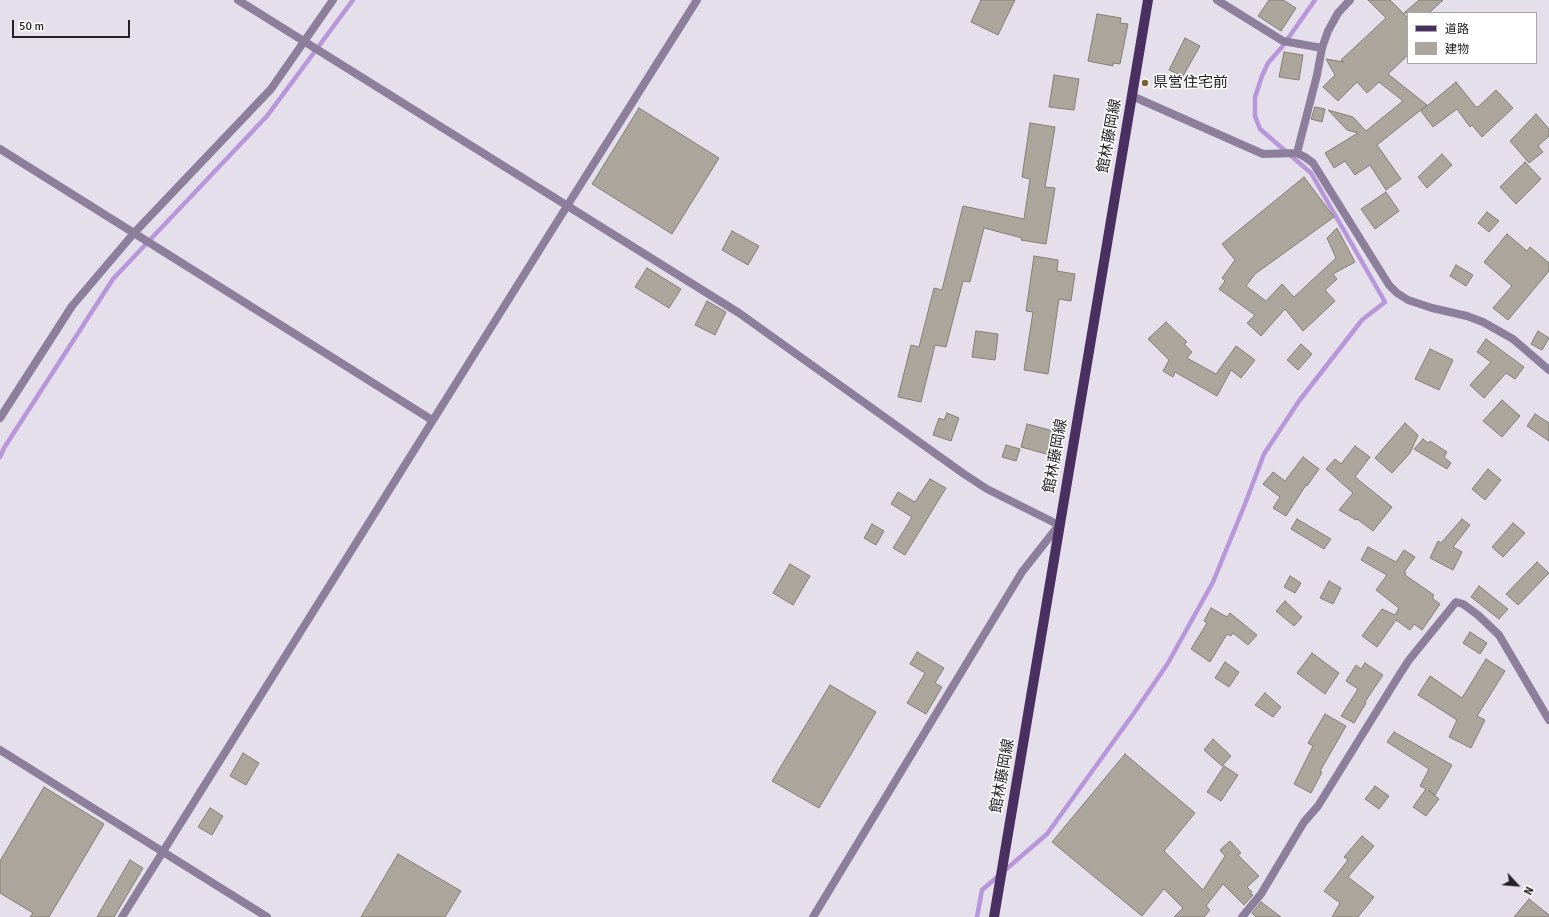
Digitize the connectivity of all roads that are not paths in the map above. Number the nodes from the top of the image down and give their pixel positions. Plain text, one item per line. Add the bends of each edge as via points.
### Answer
1 (238, 0) edge
2 (333, 0) edge
3 (697, 0) edge
4 (1148, 0) edge
5 (1217, 0) edge
6 (1350, 0) edge
7 (304, 42) junction
8 (1322, 48) junction
9 (1132, 96) junction
10 (0, 149) edge
11 (1297, 153) junction
12 (566, 206) junction
13 (134, 233) junction
14 (1549, 370) edge
15 (0, 418) edge
16 (432, 420) junction
17 (1059, 524) junction
18 (1549, 720) edge
19 (0, 750) edge
20 (163, 851) junction
21 (122, 917) edge
22 (267, 917) edge
23 (813, 917) edge
24 (994, 917) edge
25 (1242, 917) edge

1 - 7 street
2 - 7 street
3 - 12 street
4 - 9 main road, 館林藤岡線
5 - 8 street via 1283,41
6 - 8 street via 1328,30
7 - 12 street
7 - 13 street via 271,89
8 - 11 street
9 - 11 street via 1263,154
9 - 17 main road, 館林藤岡線
10 - 13 street
11 - 14 street via 1313,163 1397,293 1408,300 1483,322 1513,339
12 - 16 street
12 - 17 street via 739,313 987,489
13 - 15 street via 72,306
13 - 16 street
16 - 20 street
17 - 23 street via 1022,572
17 - 24 main road, 館林藤岡線
18 - 25 street via 1499,635 1478,615 1456,602 1398,677 1318,806 1304,822 1262,894
19 - 20 street
20 - 21 street
20 - 22 street

